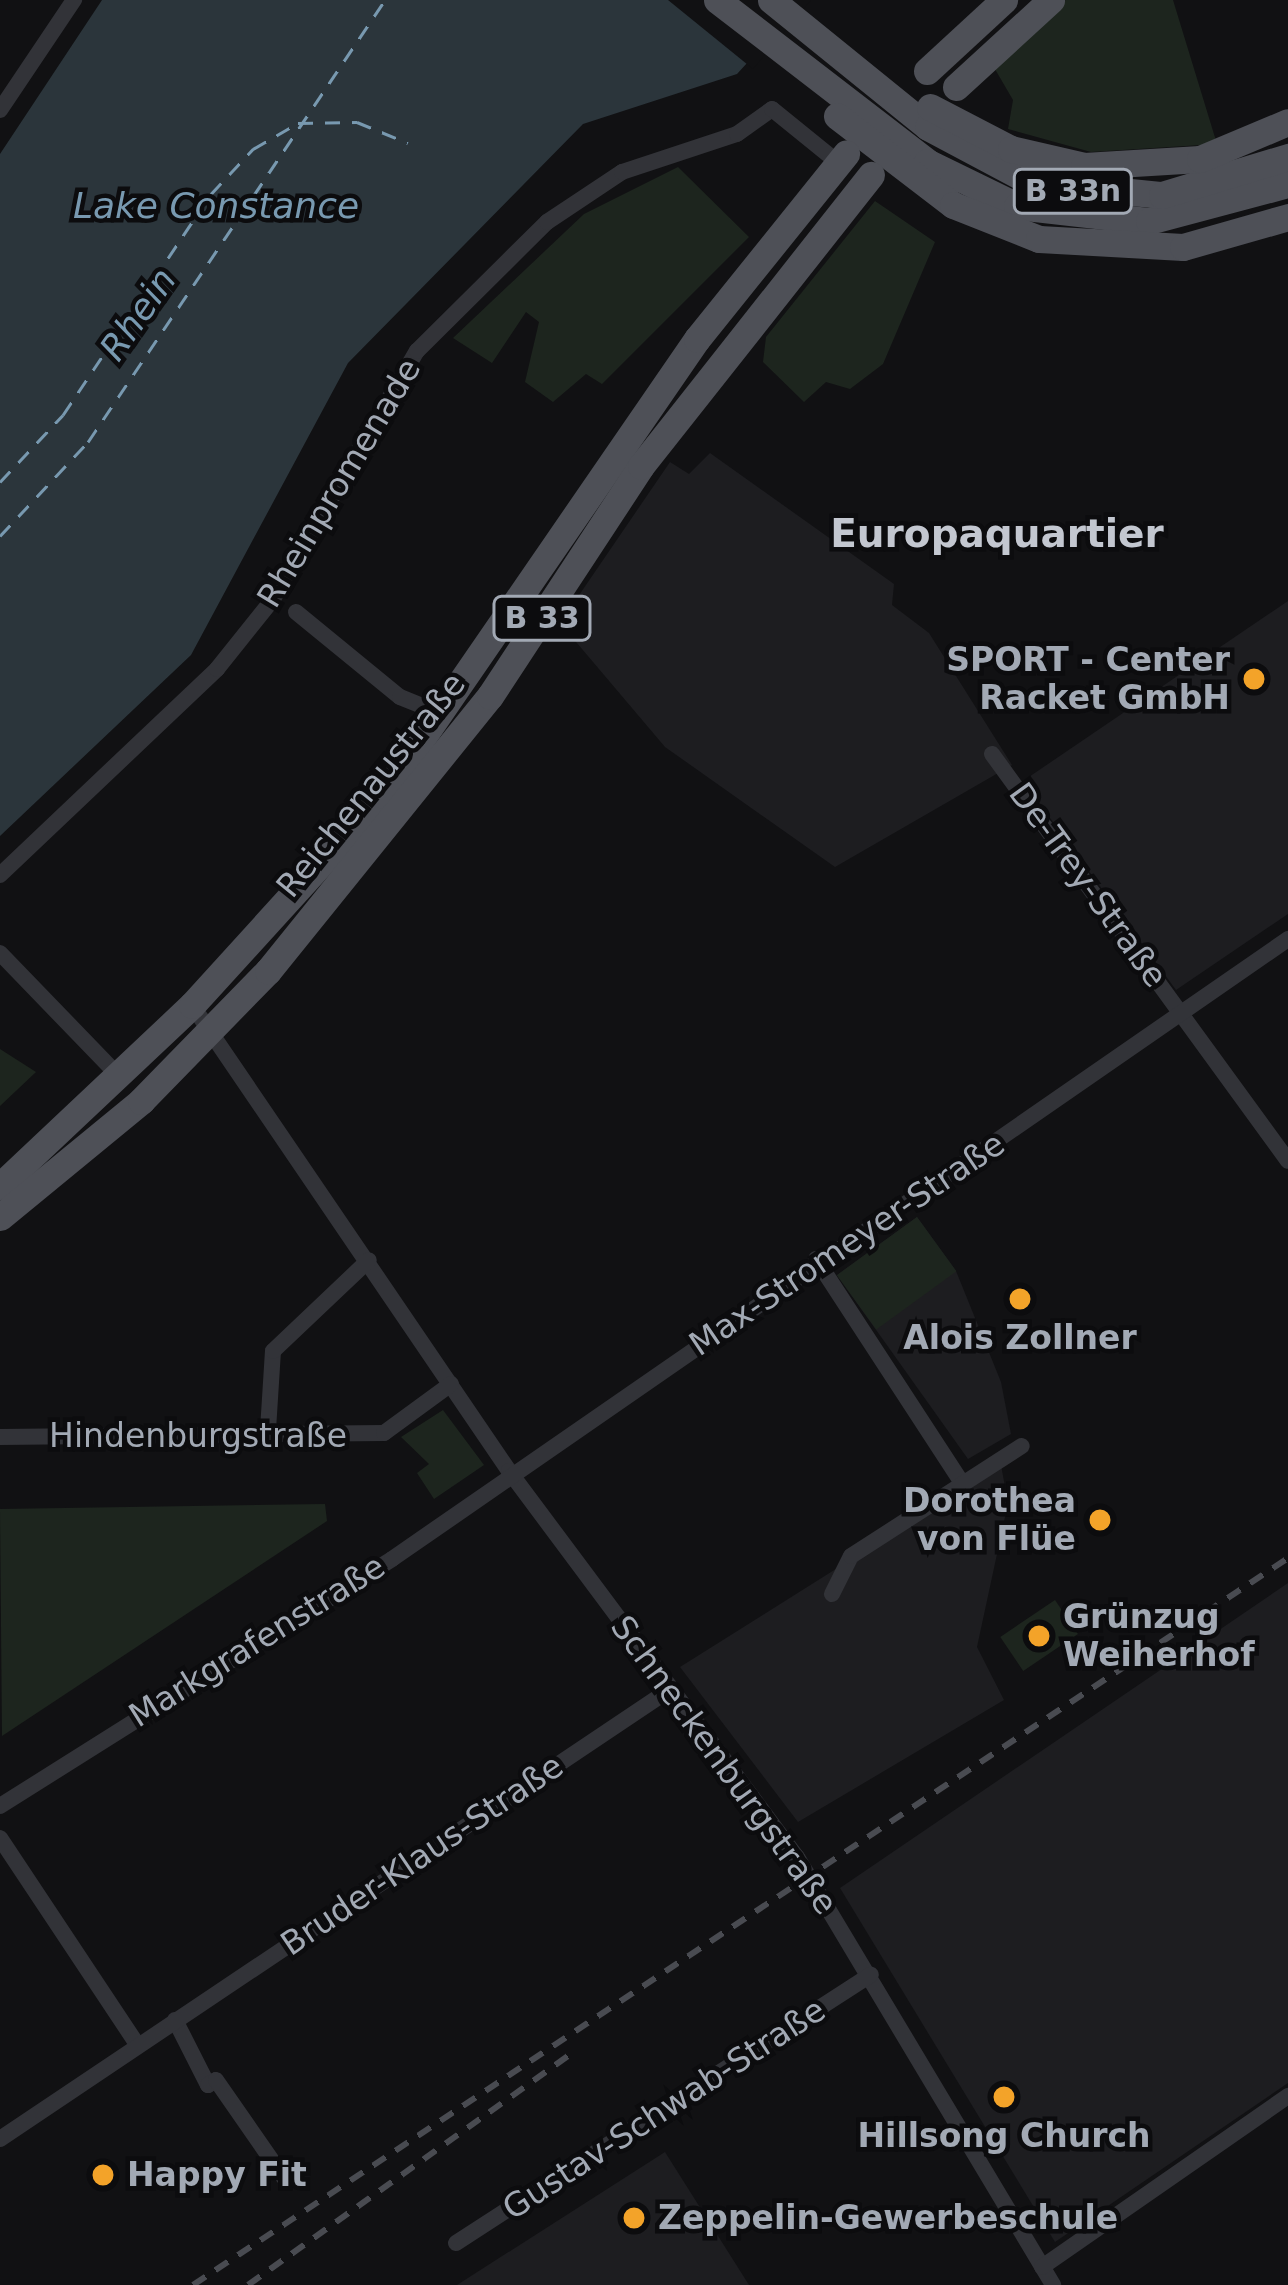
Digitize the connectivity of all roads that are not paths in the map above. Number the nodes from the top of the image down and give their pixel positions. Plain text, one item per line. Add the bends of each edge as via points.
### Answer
1 (74, 0) edge
2 (717, 0) edge
3 (771, 0) edge
4 (1004, 0) edge
5 (1051, 0) edge
6 (758, 33) junction
7 (962, 38) junction
8 (927, 71) dead end
9 (880, 88) junction
10 (0, 110) edge
11 (1288, 122) edge
12 (840, 156) junction
13 (1288, 157) edge
14 (1288, 184) edge
15 (1288, 217) edge
16 (296, 612) dead end
17 (434, 710) dead end
18 (992, 754) dead end
19 (0, 875) edge
20 (1288, 939) edge
21 (0, 953) edge
22 (192, 1005) junction
23 (1184, 1015) junction
24 (211, 1032) junction
25 (118, 1075) junction
26 (127, 1113) junction
27 (1288, 1161) edge
28 (0, 1186) edge
29 (0, 1217) edge
30 (816, 1259) junction
31 (369, 1260) junction
32 (451, 1384) junction
33 (268, 1430) junction
34 (0, 1437) edge
35 (1022, 1446) dead end
36 (509, 1471) junction
37 (962, 1483) junction
38 (832, 1594) dead end
39 (669, 1690) junction
40 (0, 1806) edge
41 (0, 1838) edge
42 (871, 1975) junction
43 (175, 2020) junction
44 (137, 2044) junction
45 (1288, 2096) edge
46 (0, 2139) edge
47 (284, 2178) dead end
48 (456, 2243) dead end
49 (1042, 2267) junction
50 (1053, 2285) edge

1 - 10 street
2 - 6 main road, B 33n
3 - 9 main road, B 33n
4 - 7 main road
5 - 7 main road via 964,79
6 - 14 main road, B 33n via 927,162 1017,206 1149,221
6 - 15 main road, B 33n via 783,71 879,149 997,226 1134,250
7 - 8 main road
9 - 11 main road, B 33n via 1011,149 1084,166 1200,159
9 - 13 main road, B 33n via 962,150 1071,191 1183,192
12 - 19 street, Rheinpromenade via 772,109 737,134 622,172 547,222 417,351 273,599 217,669
12 - 22 main road, Reichenaustraße / B 33 via 697,339 406,767
12 - 24 main road, Reichenaustraße / B 33 via 865,155 870,177 641,466 468,726
16 - 17 street, Reichenaustraße via 400,697
18 - 23 street, De-Trey-Straße
20 - 23 street, Max-Stromeyer-Straße
21 - 25 street
22 - 24 street, Schneckenburgstraße
22 - 25 main road, Reichenaustraße / B 33
23 - 27 street
23 - 30 street, Max-Stromeyer-Straße
24 - 26 main road, Reichenaustraße / B 33
24 - 31 street, Schneckenburgstraße
25 - 26 main road
25 - 28 main road, Reichenaustraße / B 33
26 - 29 main road, Reichenaustraße / B 33
30 - 36 street, Max-Stromeyer-Straße
30 - 37 street
31 - 32 street, Schneckenburgstraße
31 - 33 street via 273,1351
32 - 33 street, Hindenburgstraße via 384,1433
32 - 36 street, Schneckenburgstraße
33 - 34 street, Hindenburgstraße
35 - 37 street
36 - 39 street, Schneckenburgstraße
36 - 40 street, Markgrafenstraße via 306,1616 269,1626
37 - 38 street via 851,1556
39 - 42 street, Schneckenburgstraße
39 - 43 street, Bruder-Klaus-Straße
41 - 44 street
42 - 48 street, Gustav-Schwab-Straße
42 - 49 street, Schneckenburgstraße
43 - 44 street, Bruder-Klaus-Straße
43 - 47 street via 208,2085 216,2080
44 - 46 street, Bruder-Klaus-Straße
45 - 49 street
49 - 50 street, Schneckenburgstraße

